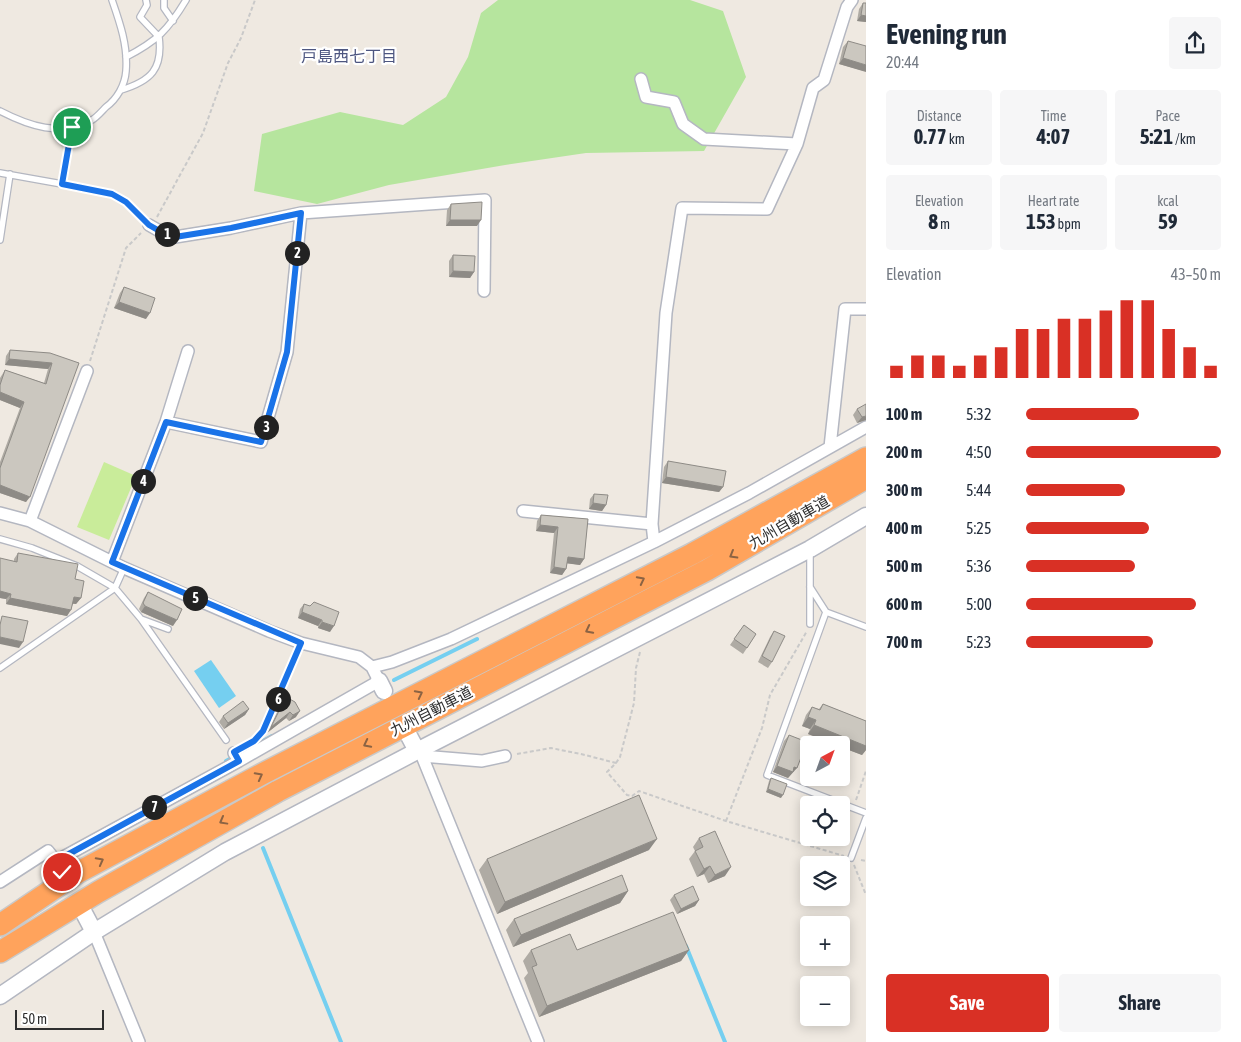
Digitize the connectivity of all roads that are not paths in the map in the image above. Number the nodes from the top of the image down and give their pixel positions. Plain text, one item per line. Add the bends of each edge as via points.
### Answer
1 (112, 0) edge
2 (146, 0) edge
3 (164, 0) edge
4 (186, 0) edge
5 (852, 0) edge
6 (173, 21) junction
7 (160, 37) junction
8 (126, 57) junction
9 (641, 79) dead end
10 (121, 90) junction
11 (0, 111) edge
12 (72, 127) junction
13 (797, 144) junction
14 (0, 173) edge
15 (10, 174) junction
16 (62, 184) junction
17 (301, 213) junction
18 (149, 225) joint
19 (0, 240) edge
20 (484, 291) dead end
21 (866, 309) edge
22 (188, 351) dead end
23 (87, 371) road end
24 (166, 422) junction
25 (866, 427) edge
26 (830, 447) junction
27 (866, 458) edge
28 (866, 478) edge
29 (524, 511) dead end
30 (0, 513) edge
31 (866, 516) edge
32 (30, 521) junction
33 (652, 524) junction
34 (0, 539) edge
35 (654, 542) junction
36 (810, 550) junction
37 (112, 562) junction
38 (124, 568) junction
39 (115, 588) junction
40 (810, 588) junction
41 (826, 612) junction
42 (141, 619) junction
43 (810, 624) road end
44 (866, 628) edge
45 (168, 629) dead end
46 (301, 643) junction
47 (0, 668) edge
48 (378, 680) junction
49 (408, 734) dead end
50 (226, 740) dead end
51 (420, 752) junction
52 (504, 756) road end
53 (236, 757) junction
54 (866, 813) edge
55 (866, 818) edge
56 (851, 858) road end
57 (0, 882) edge
58 (84, 913) dead end
59 (0, 925) edge
60 (94, 932) junction
61 (0, 952) edge
62 (0, 996) edge
63 (139, 1042) edge
64 (538, 1042) edge

1 - 8 lane via 125,42
2 - 7 lane via 147,5 140,17
3 - 6 lane via 164,8
4 - 6 lane
5 - 13 street via 824,80 814,88
6 - 7 lane
7 - 8 lane
7 - 10 lane via 160,58 156,69 146,80
8 - 10 lane
9 - 13 street via 646,96 674,102 683,124 704,139
10 - 12 lane via 92,120
11 - 12 lane via 26,124 55,129
12 - 16 lane
13 - 33 street via 767,210 682,208 666,313
14 - 15 lane
15 - 16 lane
15 - 19 lane
16 - 18 lane via 112,194 126,202
17 - 18 street via 175,237
17 - 20 street via 485,200
17 - 24 street via 287,352 261,442
21 - 26 street via 845,309
22 - 24 street
23 - 32 street
24 - 37 street
25 - 26 street
26 - 35 street
59 -> 27 highway, 九州自動車道 via 77,873 281,764 692,554
28 -> 61 highway, 九州自動車道 via 707,570 278,791 106,887
29 - 33 street
30 - 32 street
31 - 36 street
32 - 37 street
33 - 35 street
34 - 39 lane via 77,566
35 - 48 street via 451,639 392,662
36 - 40 lane
36 - 51 street
37 - 38 street
38 - 39 lane
38 - 46 street
39 - 42 lane
39 - 47 lane
40 - 41 lane
40 - 43 lane
41 - 44 lane
41 - 54 lane via 767,775
42 - 45 lane
42 - 50 lane
46 - 48 street via 359,657
46 - 53 lane via 263,731
48 - 53 street
49 - 51 street
51 - 52 street via 482,761
51 - 60 street via 225,852
51 - 64 street
53 - 57 street via 59,866 48,851
55 - 56 lane
58 - 60 street
60 - 62 street
60 - 63 street

